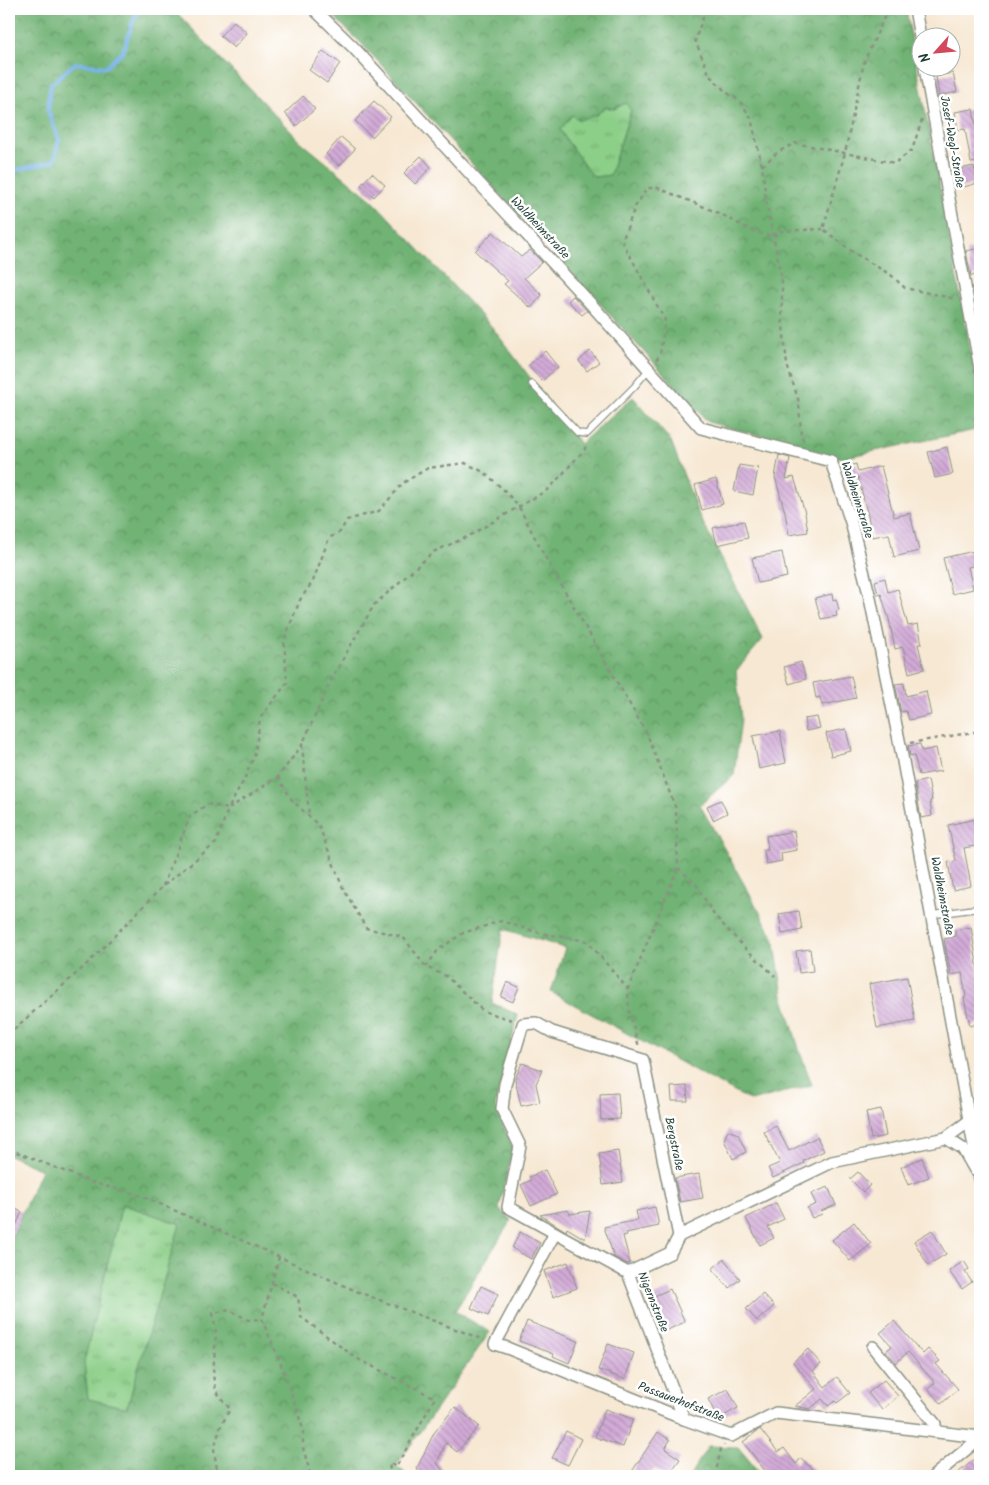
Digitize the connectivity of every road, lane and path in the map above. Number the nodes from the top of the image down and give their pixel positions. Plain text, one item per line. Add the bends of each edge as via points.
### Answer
1 (314, 9) edge
2 (706, 9) edge
3 (888, 9) edge
4 (914, 9) edge
5 (918, 28) edge
6 (927, 78) edge
7 (930, 97) junction
8 (845, 153) junction
9 (762, 166) junction
10 (823, 229) junction
11 (773, 237) junction
12 (968, 301) junction
13 (980, 368) edge
14 (649, 369) junction
15 (532, 384) dead end
16 (587, 434) junction
17 (809, 455) junction
18 (518, 507) junction
19 (980, 731) edge
20 (302, 745) junction
21 (900, 745) junction
22 (278, 777) junction
23 (228, 809) junction
24 (309, 816) junction
25 (678, 868) junction
26 (163, 886) junction
27 (980, 908) edge
28 (931, 915) junction
29 (426, 967) junction
30 (776, 976) dead end
31 (628, 990) junction
32 (523, 1024) junction
33 (9, 1044) edge
34 (643, 1060) junction
35 (980, 1113) edge
36 (970, 1121) junction
37 (946, 1138) junction
38 (9, 1149) edge
39 (980, 1179) edge
40 (555, 1233) junction
41 (679, 1236) junction
42 (279, 1257) junction
43 (628, 1273) junction
44 (272, 1283) junction
45 (262, 1319) junction
46 (495, 1344) junction
47 (873, 1347) dead end
48 (684, 1419) junction
49 (935, 1431) junction
50 (731, 1436) junction
51 (980, 1438) edge
52 (715, 1474) edge
53 (218, 1476) edge
54 (311, 1476) edge
55 (389, 1476) edge
56 (719, 1476) edge
57 (934, 1476) edge

1 - 14 street, Waldheimstraße via 374,69
2 - 9 path via 695,40 710,76 740,101 750,118
3 - 8 path via 864,62
4 - 5 street
6 - 7 street, Josef-Wegl-Straße
7 - 8 path via 912,150 895,163
7 - 12 street, Josef-Wegl-Straße
8 - 9 path via 794,143
8 - 10 path
9 - 11 path
10 - 11 path via 780,231
10 - 12 path via 905,288
11 - 14 path via 750,230 721,214 658,188 648,188 635,207 622,241 666,320 660,355
11 - 17 path via 782,280 787,365 799,402 801,435
12 - 13 street, Josef-Wegl-Straße
14 - 16 lane
14 - 17 street, Waldheimstraße via 701,428
15 - 16 lane via 578,433
16 - 18 path via 585,448 549,489
17 - 21 street, Waldheimstraße via 831,461 851,522
18 - 20 path via 467,537 433,552 374,606 332,678
18 - 23 path via 484,472 465,463 428,468 403,483 379,511 347,520 340,532 329,538 313,581 300,600 284,640 287,683 260,718 255,754
18 - 25 path via 647,734 676,809
19 - 21 path
20 - 22 path
20 - 24 path
21 - 28 street, Waldheimstraße
22 - 23 path
22 - 24 path via 292,800
23 - 26 path via 216,843
23 - 26 path via 208,804 190,816
24 - 29 path via 319,826 342,886 366,928 404,937
25 - 30 path via 696,884 714,915
25 - 31 path
26 - 33 path via 86,965 12,1031
27 - 28 lane
28 - 36 street, Waldheimstraße
29 - 31 path via 438,950 463,933 501,921 587,942
29 - 32 path via 446,976 483,1011
31 - 34 path via 629,1011
32 - 34 street via 536,1023 552,1032
32 - 40 street, Nigernstraße via 505,1084 502,1110 520,1146 508,1207
34 - 41 street, Bergstraße
35 - 36 street
36 - 37 street
36 - 39 street, Waldheimstraße
37 - 39 street, Waldheimstraße via 963,1149
37 - 41 street via 832,1162
38 - 42 path via 94,1183 142,1196
40 - 43 street, Nigernstraße
40 - 46 street
41 - 43 street via 670,1253
42 - 44 path
42 - 46 path via 356,1291
43 - 48 street, Nigernstraße
44 - 45 path
44 - 55 path via 298,1297 301,1317 356,1358 435,1398 396,1467 390,1463
45 - 53 path via 248,1320 230,1310 214,1313 213,1375 216,1391 230,1409 214,1450
45 - 54 path via 285,1374 302,1429 302,1448
46 - 48 street, Passauerhofstraße
47 - 49 street via 935,1424
48 - 50 street, Passauerhofstraße
49 - 50 street, Passauerhofstraße via 776,1413
49 - 51 street, Passauerhofstraße
50 - 52 path via 721,1449
51 - 57 street
52 - 56 path

